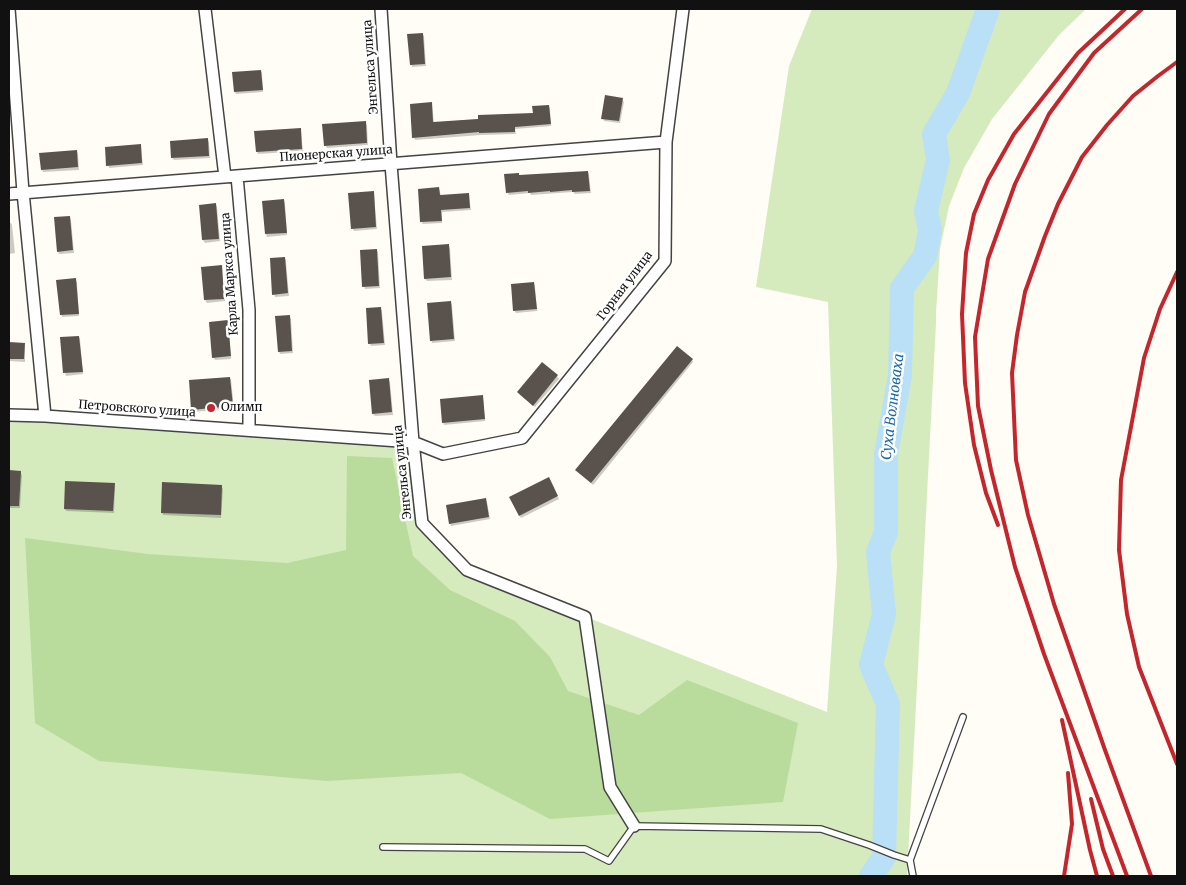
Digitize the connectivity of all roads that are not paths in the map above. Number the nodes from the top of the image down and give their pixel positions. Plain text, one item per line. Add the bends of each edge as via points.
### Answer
1 (9, 9) edge
2 (206, 9) edge
3 (381, 9) edge
4 (683, 9) edge
5 (666, 142) junction
6 (391, 164) junction
7 (231, 176) junction
8 (23, 192) junction
9 (9, 194) edge
10 (9, 415) edge
11 (45, 416) junction
12 (249, 430) junction
13 (413, 442) junction
14 (962, 717) dead end
15 (634, 826) junction
16 (383, 847) dead end
17 (910, 860) junction
18 (913, 876) edge

1 - 8 street
2 - 7 street, Карла Маркса улица
3 - 6 street, Энгельса улица
4 - 5 street, Горная улица
5 - 6 street, Пионерская улица
5 - 13 street, Горная улица via 665,262 522,438 443,454
6 - 7 street, Пионерская улица
6 - 13 street, Энгельса улица
7 - 8 street, Пионерская улица
7 - 12 street, Карла Маркса улица via 249,310
8 - 9 street, Пионерская улица
8 - 11 street
10 - 11 street, Петровского улица
11 - 12 street, Петровского улица
12 - 13 street, Петровского улица
13 - 15 street, Энгельса улица via 422,523 467,570 585,617 610,787
14 - 17 lane
15 - 16 lane via 610,861 585,849
15 - 17 lane via 821,829
17 - 18 lane

